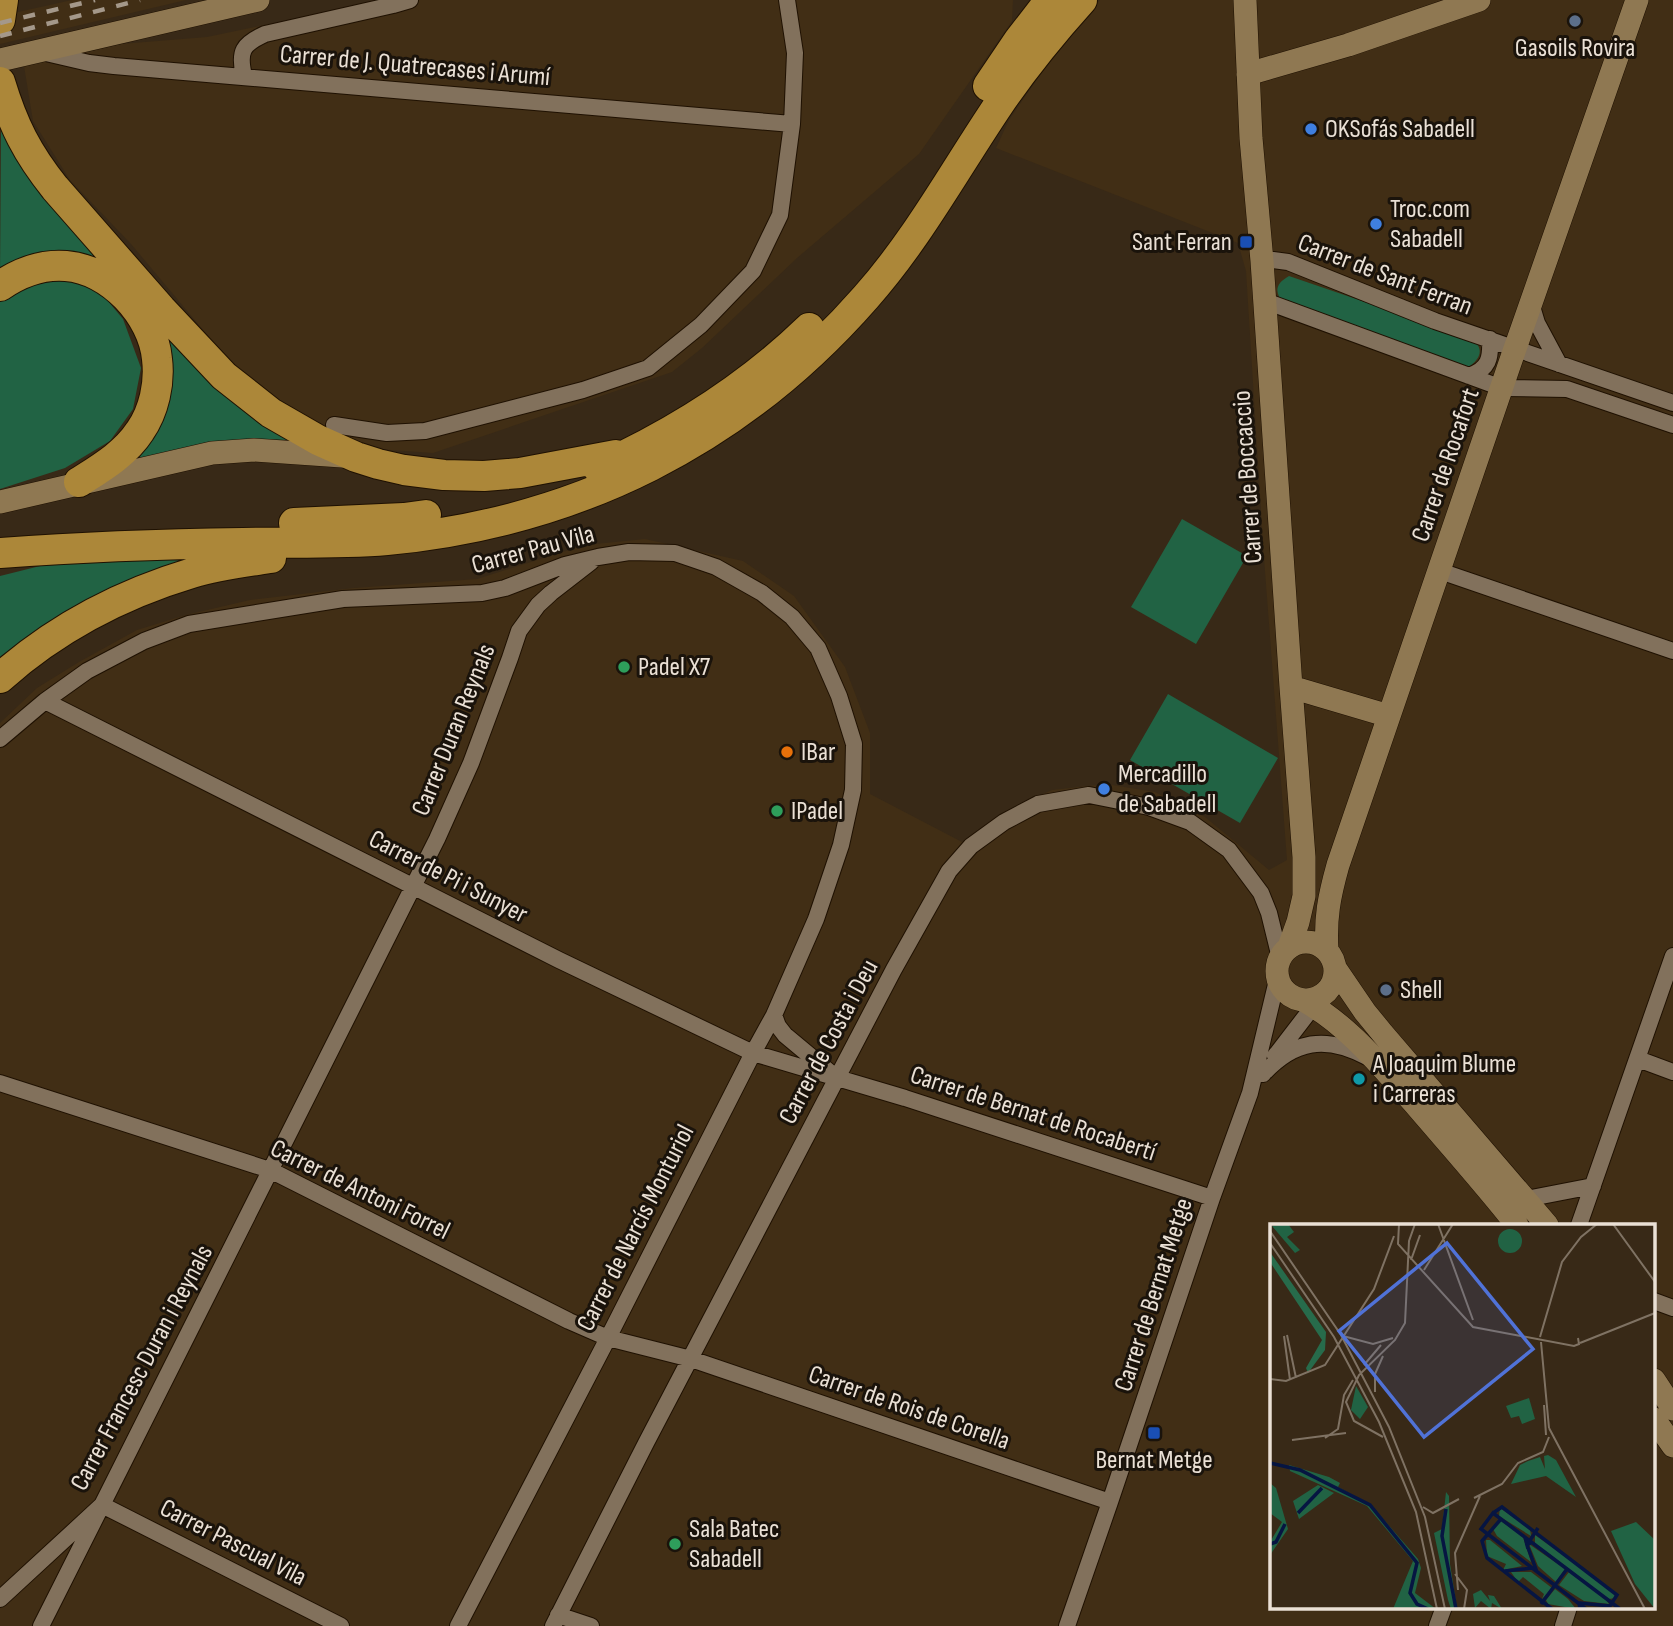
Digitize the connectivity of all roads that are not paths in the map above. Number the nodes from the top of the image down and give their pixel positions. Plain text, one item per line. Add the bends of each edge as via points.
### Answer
1 (2, 0) edge
2 (258, 0) edge
3 (410, 0) edge
4 (787, 0) edge
5 (1050, 0) edge
6 (1082, 0) edge
7 (1245, 0) edge
8 (1479, 0) edge
9 (1637, 0) edge
10 (0, 20) edge
11 (35, 51) junction
12 (0, 60) edge
13 (1248, 74) junction
14 (244, 76) junction
15 (3, 92) edge
16 (792, 124) junction
17 (1262, 261) junction
18 (0, 286) edge
19 (1265, 301) junction
20 (1531, 303) junction
21 (1490, 340) junction
22 (1515, 348) junction
23 (1559, 364) junction
24 (1469, 376) junction
25 (1502, 388) junction
26 (1673, 404) edge
27 (334, 425) dead end
28 (1673, 425) edge
29 (633, 452) junction
30 (356, 457) junction
31 (79, 482) junction
32 (0, 502) edge
33 (0, 535) edge
34 (358, 542) junction
35 (54, 549) junction
36 (0, 553) edge
37 (598, 557) junction
38 (0, 563) edge
39 (1440, 571) junction
40 (1673, 651) edge
41 (0, 678) edge
42 (1291, 687) junction
43 (45, 701) junction
44 (1390, 716) junction
45 (0, 739) edge
46 (841, 845) joint
47 (412, 886) junction
48 (1673, 958) edge
49 (1331, 960) junction
50 (1283, 961) junction
51 (1313, 1000) junction
52 (774, 1016) junction
53 (753, 1053) junction
54 (1638, 1059) junction
55 (1380, 1065) junction
56 (1673, 1072) edge
57 (1262, 1074) junction
58 (837, 1079) junction
59 (0, 1083) edge
60 (1250, 1093) junction
61 (270, 1170) junction
62 (1593, 1186) junction
63 (1212, 1198) junction
64 (1526, 1199) junction
65 (1516, 1224) edge
66 (1546, 1224) edge
67 (1579, 1224) edge
68 (1656, 1302) edge
69 (1673, 1308) edge
70 (608, 1338) junction
71 (691, 1359) junction
72 (1656, 1383) edge
73 (1656, 1398) edge
74 (1673, 1409) edge
75 (1673, 1419) edge
76 (1656, 1422) edge
77 (1673, 1446) edge
78 (1110, 1502) junction
79 (103, 1505) junction
80 (0, 1599) edge
81 (1444, 1608) edge
82 (1569, 1608) edge
83 (555, 1620) edge
84 (41, 1626) edge
85 (341, 1626) edge
86 (458, 1626) edge
87 (591, 1626) edge
88 (1067, 1626) edge
89 (1437, 1626) edge
90 (1563, 1626) edge

1 - 10 highway
2 - 11 main road
3 - 14 street via 251,40 242,50
4 - 16 street via 795,53
5 - 29 highway via 907,211 847,288 752,377 700,414
6 - 34 highway via 1019,76 881,280 810,355 741,412 649,468 556,506 480,527
7 - 13 main road, Carrer de Boccaccio
8 - 13 main road
9 - 20 main road, Carrer de Rocafort
11 - 12 main road
11 - 14 street, Carrer de J. Quatrecases i Arumí via 114,66
13 - 17 main road, Carrer de Boccaccio
14 - 16 street, Carrer de J. Quatrecases i Arumí
15 - 30 highway via 16,130 39,168 192,344 271,414
16 - 27 street via 780,215 753,271 701,325 648,368 425,431 387,433
17 - 19 main road, Carrer de Boccaccio
17 - 21 street, Carrer de Sant Ferran via 1288,262
18 - 31 highway via 38,268 78,268 116,287 151,335 158,374 141,430 118,456
19 - 24 street
19 - 42 main road, Carrer de Boccaccio
20 - 22 main road, Carrer de Rocafort
20 - 23 street
21 - 22 street, Carrer de Sant Ferran
21 - 24 street, Carrer de Sant Ferran via 1486,365
22 - 23 street, Carrer de Sant Ferran
22 - 25 main road, Carrer de Rocafort
23 - 26 street, Carrer de Sant Ferran
24 - 25 street
25 - 28 street via 1567,389
25 - 39 main road, Carrer de Rocafort
29 - 30 highway via 484,476 404,470
29 - 33 highway via 512,499 404,518 151,525
30 - 31 main road via 254,450 212,453
31 - 32 main road
34 - 35 highway
34 - 41 highway via 212,568 136,593 81,620
35 - 36 highway
35 - 38 main road
37 - 43 street, Carrer Pau Vila via 482,593 343,599 189,624 87,671
37 - 46 street, Carrer Pau Vila via 675,553 716,567 762,593 792,617 818,648 853,744 853,790
37 - 47 street, Carrer Duran Reynals via 551,593 519,631 471,764
39 - 40 street
39 - 44 main road, Carrer de Rocafort
42 - 44 main road
42 - 50 main road, Carrer de Boccaccio via 1305,881 1298,922
43 - 45 street, Carrer Pau Vila
43 - 47 street, Carrer de Pi i Sunyer
44 - 49 main road, Carrer de Rocafort via 1332,884 1326,925
46 - 52 street, Carrer de Narcís Monturiol via 816,919
47 - 53 street, Carrer de Pi i Sunyer
47 - 61 street, Carrer Duran Reynals
48 - 54 street
49 - 50 main road via 1319,945 1309,942 1299,943
49 - 51 main road via 1332,983
49 - 64 main road via 1365,1012
50 - 51 main road via 1280,984 1294,996
50 - 58 street, Carrer de Costa i Deu via 1261,893 1229,850 1190,822 1149,807 1090,795 1038,804 971,846 949,871
50 - 60 street, Carrer de Bernat Metge
51 - 55 main road
51 - 57 street
52 - 53 street, Carrer de Narcís Monturiol
52 - 58 street via 785,1035
53 - 58 street, Carrer de Pi i Sunyer
53 - 70 street, Carrer de Narcís Monturiol
54 - 56 street
54 - 62 street
55 - 57 street via 1348,1048 1325,1043 1295,1049
55 - 65 main road
57 - 60 street
58 - 63 street, Carrer de Bernat de Rocabertí
58 - 71 street, Carrer de Costa i Deu
59 - 61 street, Carrer de Antoni Forrel
60 - 63 street, Carrer de Bernat Metge
61 - 70 street, Carrer de Antoni Forrel
61 - 79 street, Carrer Francesc Duran i Reynals
62 - 64 street
62 - 67 street
63 - 78 street, Carrer de Bernat Metge
64 - 66 main road
68 - 69 street
70 - 71 street, Carrer de Antoni Forrel
70 - 86 street, Carrer de Narcís Monturiol
71 - 78 street, Carrer de Rois de Corella
71 - 83 street, Carrer de Costa i Deu
72 - 74 main road
73 - 75 street
76 - 77 main road
78 - 88 street, Carrer de Bernat Metge
79 - 80 street, Carrer Francesc Duran i Reynals
79 - 84 street
79 - 85 street, Carrer Pascual Vila
81 - 89 street
82 - 90 street
83 - 87 street

